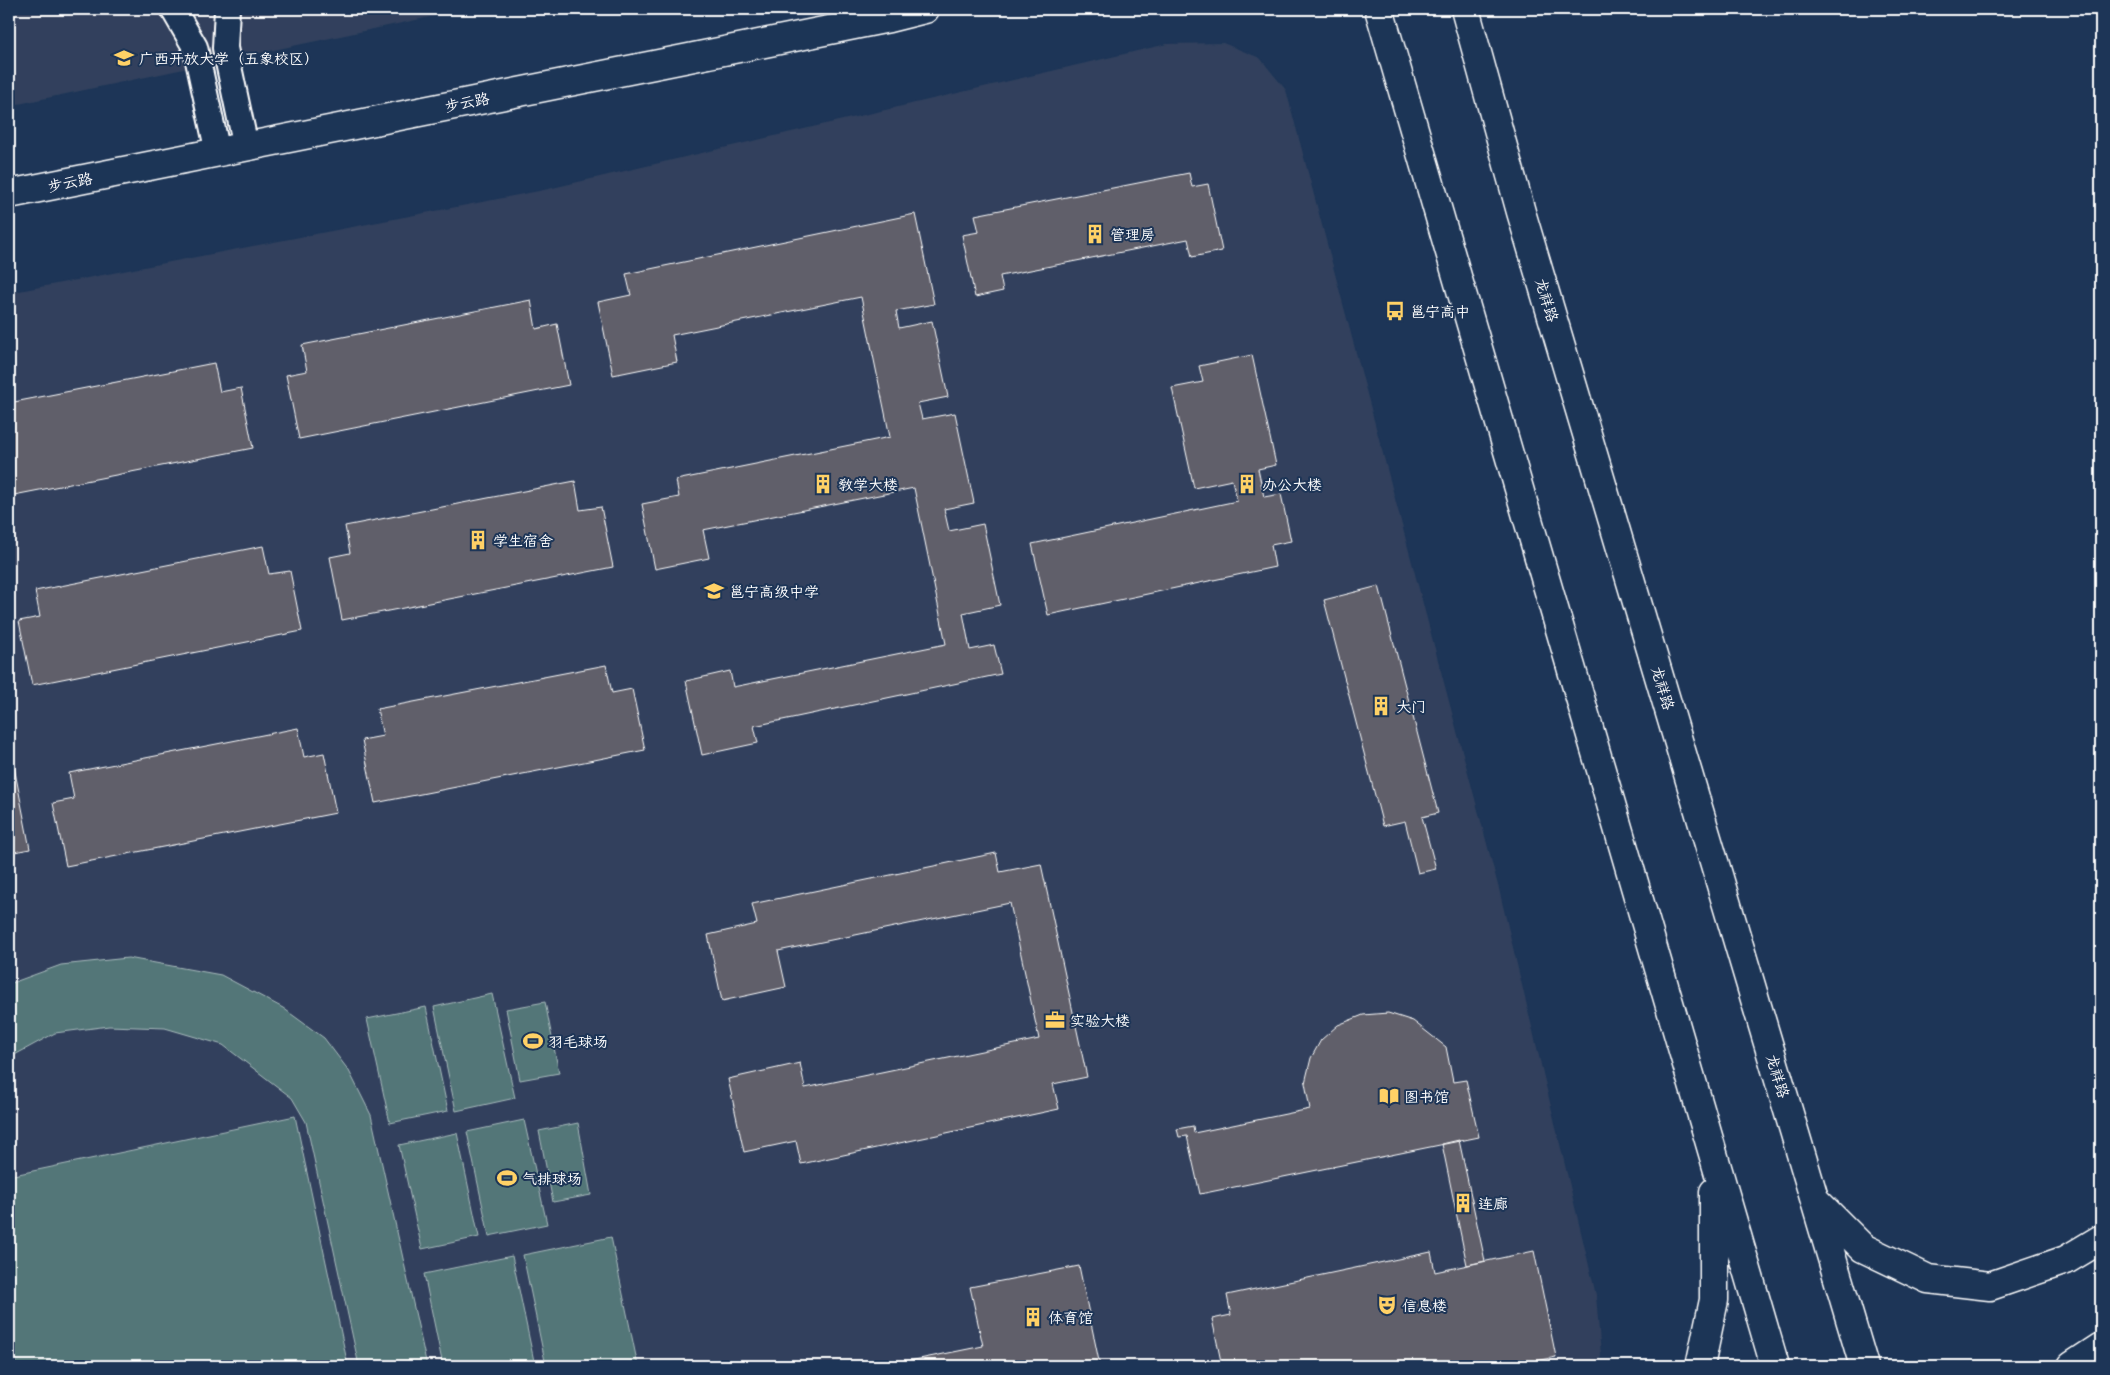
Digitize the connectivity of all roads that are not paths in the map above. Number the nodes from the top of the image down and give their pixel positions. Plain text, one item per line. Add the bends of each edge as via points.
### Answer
1 (173, 9) edge
2 (227, 9) edge
3 (925, 9) edge
4 (1379, 9) edge
5 (1465, 9) edge
6 (246, 147) junction
7 (218, 152) junction
8 (9, 194) edge
9 (1714, 1161) junction
10 (1814, 1199) junction
11 (2101, 1238) edge
12 (2101, 1347) edge
13 (1700, 1366) edge
14 (1774, 1366) edge
15 (1864, 1366) edge
16 (2072, 1366) edge

1 - 7 lane via 195,47
2 - 6 lane via 225,48
3 - 6 main road, 步云路
4 - 9 main road
5 - 10 main road, 龙祥路 via 1524,222
6 - 7 main road, 步云路
7 - 8 main road, 步云路
9 - 13 main road via 1714,1300
9 - 14 main road
10 - 11 main road via 1863,1248 1928,1280 1990,1286 2066,1260
10 - 15 main road, 龙祥路
12 - 16 main road

